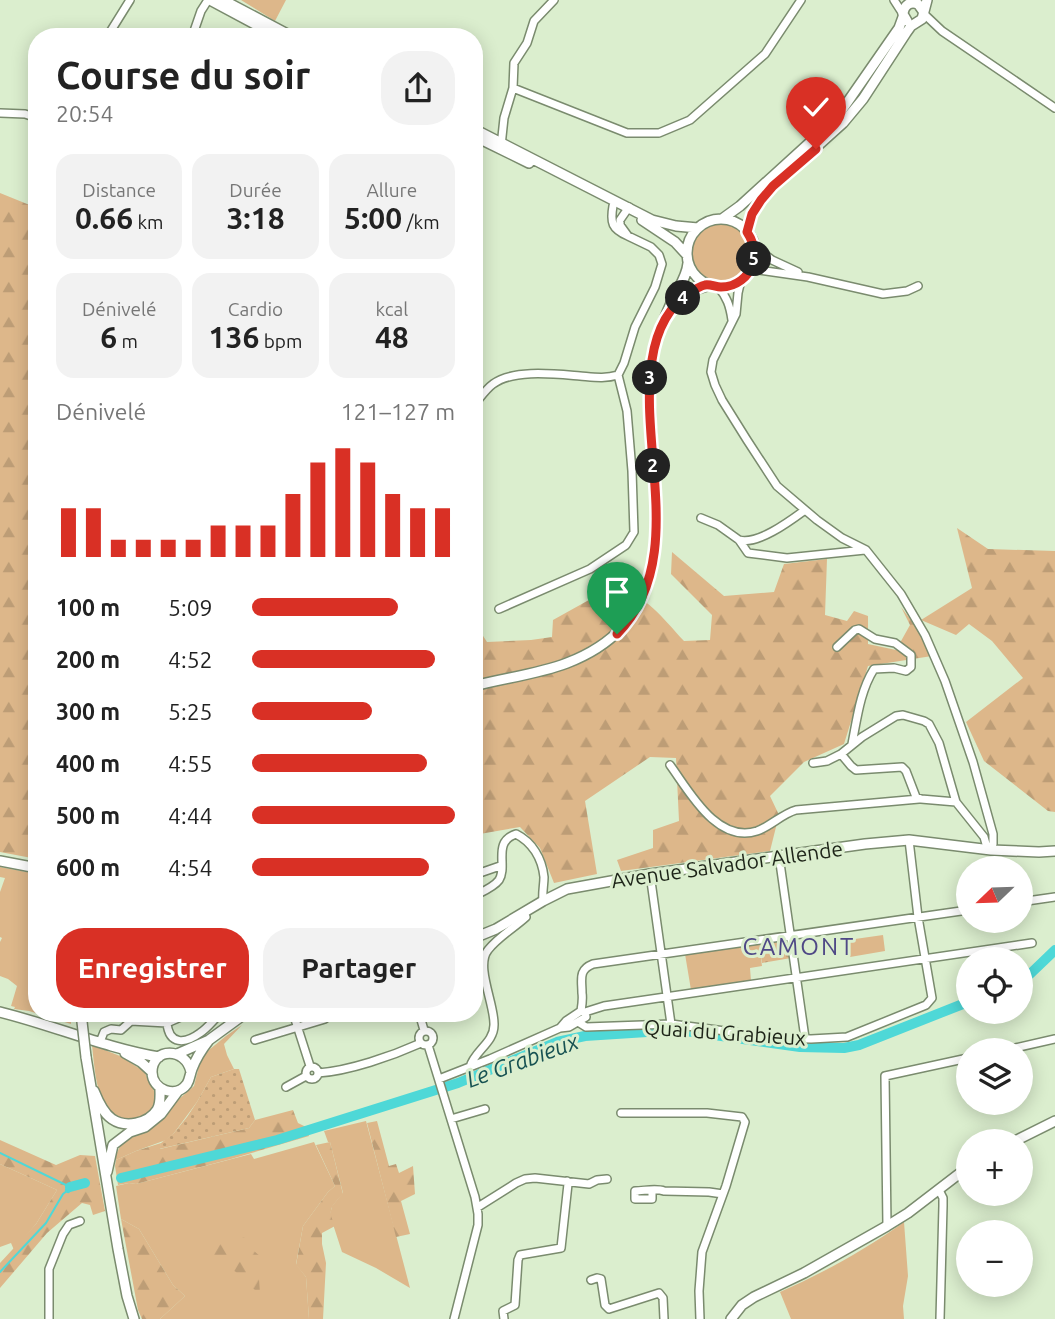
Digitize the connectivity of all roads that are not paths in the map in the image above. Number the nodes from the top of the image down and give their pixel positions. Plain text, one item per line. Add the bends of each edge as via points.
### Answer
1 (130, 0) edge
2 (209, 0) edge
3 (554, 0) edge
4 (801, 0) edge
5 (896, 0) edge
6 (927, 0) edge
7 (913, 2) edge
8 (227, 3) edge
9 (923, 12) junction
10 (903, 15) junction
11 (916, 23) junction
12 (113, 28) edge
13 (195, 28) edge
14 (265, 28) edge
15 (276, 28) edge
16 (942, 30) junction
17 (513, 88) junction
18 (1055, 108) edge
19 (0, 113) edge
20 (28, 115) edge
21 (483, 135) edge
22 (483, 139) edge
23 (500, 146) junction
24 (613, 206) junction
25 (627, 210) junction
26 (722, 219) junction
27 (698, 228) junction
28 (747, 232) junction
29 (628, 236) junction
30 (754, 246) junction
31 (687, 259) junction
32 (748, 272) junction
33 (808, 276) junction
34 (741, 280) junction
35 (714, 286) junction
36 (918, 286) dead end
37 (667, 316) junction
38 (732, 321) junction
39 (618, 375) junction
40 (483, 394) edge
41 (805, 510) junction
42 (701, 518) dead end
43 (739, 540) junction
44 (866, 550) junction
45 (499, 609) dead end
46 (837, 647) dead end
47 (483, 684) edge
48 (852, 745) junction
49 (841, 754) junction
50 (813, 763) dead end
51 (670, 765) dead end
52 (919, 799) junction
53 (956, 802) junction
54 (909, 840) junction
55 (991, 850) junction
56 (1055, 851) edge
57 (779, 856) junction
58 (0, 861) edge
59 (28, 866) edge
60 (500, 866) junction
61 (483, 872) edge
62 (650, 874) junction
63 (483, 891) edge
64 (1055, 897) edge
65 (1033, 900) edge
66 (543, 901) junction
67 (524, 912) junction
68 (956, 912) edge
69 (919, 917) junction
70 (483, 934) edge
71 (790, 936) junction
72 (1032, 943) dead end
73 (661, 954) junction
74 (925, 958) junction
75 (796, 977) junction
76 (667, 997) junction
77 (0, 1012) edge
78 (584, 1014) junction
79 (28, 1019) edge
80 (37, 1022) edge
81 (82, 1022) edge
82 (127, 1022) edge
83 (163, 1022) edge
84 (172, 1022) edge
85 (212, 1022) edge
86 (231, 1022) edge
87 (296, 1022) edge
88 (316, 1022) edge
89 (422, 1022) edge
90 (167, 1023) junction
91 (671, 1024) junction
92 (298, 1028) junction
93 (424, 1030) junction
94 (805, 1038) junction
95 (1055, 1039) edge
96 (209, 1040) junction
97 (255, 1040) dead end
98 (100, 1042) junction
99 (425, 1044) junction
100 (1033, 1044) edge
101 (112, 1046) junction
102 (177, 1054) junction
103 (159, 1057) junction
104 (956, 1061) edge
105 (310, 1066) junction
106 (470, 1067) junction
107 (152, 1072) junction
108 (191, 1072) junction
109 (318, 1073) junction
110 (88, 1075) junction
111 (309, 1079) junction
112 (439, 1081) junction
113 (286, 1087) dead end
114 (160, 1088) junction
115 (178, 1091) junction
116 (485, 1109) dead end
117 (621, 1113) dead end
118 (451, 1119) junction
119 (1055, 1121) edge
120 (1033, 1132) edge
121 (956, 1176) edge
122 (106, 1177) junction
123 (607, 1180) dead end
124 (567, 1181) junction
125 (939, 1189) junction
126 (652, 1190) dead end
127 (723, 1194) junction
128 (478, 1208) junction
129 (80, 1221) dead end
130 (887, 1226) junction
131 (591, 1280) dead end
132 (49, 1319) edge
133 (134, 1319) edge
134 (454, 1319) edge
135 (504, 1319) edge
136 (664, 1319) edge
137 (700, 1319) edge
138 (731, 1319) edge
139 (940, 1319) edge

1 - 12 street
2 - 8 main road
2 - 13 street
3 - 17 street via 534,21 514,63
4 - 17 street via 765,54 690,120 659,133 627,133
5 - 7 street
5 - 10 street
6 - 9 main road
7 - 9 main road
7 - 10 main road
8 - 14 main road
8 - 15 main road
9 - 11 main road
9 - 16 street
10 - 11 main road
10 - 26 main road via 899,28 842,110
11 - 16 street
11 - 28 main road via 843,124 761,200
16 - 18 street
17 - 23 street
19 - 20 street
21 - 23 main road
22 - 23 main road
23 - 24 main road
23 - 25 main road
24 - 25 main road
24 - 29 street via 612,222
25 - 27 main road
25 - 29 street via 620,225
25 - 31 main road via 675,242
26 - 27 main road
26 - 28 main road
27 - 31 main road via 691,236
28 - 30 main road
29 - 39 street via 651,247 662,264
30 - 32 main road
30 - 33 street
31 - 35 main road via 696,276
31 - 37 main road via 687,272
32 - 33 street
32 - 34 main road
33 - 36 street via 883,294
34 - 35 main road
34 - 38 street
35 - 37 main road via 691,292
35 - 38 street via 728,300
37 - 47 main road via 656,338 650,377 655,551 641,600 627,624 594,652 566,664
38 - 41 street via 713,360 715,385 777,486
39 - 40 street via 607,379 524,374 502,378
39 - 45 street via 627,411 634,532 626,545 590,569
41 - 43 street via 768,533
41 - 44 street
42 - 43 street
43 - 44 street via 748,553 778,558
44 - 55 street via 901,594 946,681 993,834
46 - 48 street via 859,629 875,639 895,643 911,655 911,667 906,671 874,669 868,678
48 - 49 street
48 - 53 street via 896,716 925,721 939,743
49 - 50 street
49 - 52 street via 856,769 902,767
51 - 52 street via 708,816 740,833 768,826 796,810
52 - 53 street
53 - 55 street
54 - 55 main road, Avenue Salvador Allende
54 - 57 main road, Avenue Salvador Allende
54 - 69 street
55 - 56 main road, Avenue Salvador Allende
57 - 62 main road, Avenue Salvador Allende
57 - 71 street
58 - 59 main road
60 - 61 street
60 - 63 street via 499,881
60 - 66 street via 509,836 525,839 537,852 544,875
62 - 66 main road, Avenue Salvador Allende via 566,889
62 - 73 street
64 - 65 street
66 - 67 main road, Avenue Salvador Allende
67 - 70 main road, Avenue Salvador Allende
67 - 106 street via 526,917 485,955 495,1024
68 - 69 street
69 - 71 street
69 - 74 street
71 - 73 street
71 - 75 street
72 - 74 street
73 - 76 street
73 - 78 street via 585,968 581,974
74 - 75 street
74 - 94 street, Quai du Grabieux via 930,1002 847,1037
75 - 76 street
75 - 94 street
76 - 78 street
76 - 91 street
77 - 79 main road
78 - 91 street, Quai du Grabieux via 586,1027
78 - 106 street via 569,1027
80 - 98 main road
81 - 110 main road, bridge
82 - 98 street via 121,1030 104,1032
83 - 90 street
84 - 90 street
85 - 90 street via 200,1033 178,1041 167,1030
86 - 96 main road
87 - 92 street
88 - 92 street
89 - 93 street
91 - 94 street, Quai du Grabieux
92 - 97 street
92 - 105 street
93 - 99 street via 419,1036
93 - 99 street via 434,1036
95 - 100 street
96 - 102 main road
96 - 108 main road
98 - 101 main road
99 - 109 street
99 - 112 street
101 - 103 main road
101 - 107 main road
102 - 103 main road
102 - 108 main road via 187,1060
103 - 107 main road
104 - 130 street via 885,1076
105 - 109 street
105 - 111 street
106 - 112 street
107 - 114 main road
108 - 115 main road
109 - 111 street
110 - 114 main road via 103,1111 112,1120 129,1125 156,1112
110 - 122 main road
111 - 113 street
112 - 118 street
114 - 115 main road
115 - 122 main road via 161,1114 113,1145
116 - 118 street
117 - 127 street via 742,1117 745,1122
118 - 128 street
119 - 120 main road
121 - 125 main road
122 - 133 main road
123 - 124 street via 589,1184
124 - 128 street via 525,1180
124 - 135 street via 561,1248 520,1255 515,1305 503,1311
125 - 130 main road
125 - 139 street via 943,1198
126 - 127 street
127 - 137 street via 702,1252
128 - 134 street via 475,1240
129 - 132 street via 69,1225 63,1234 49,1269
130 - 138 main road via 754,1297
131 - 136 street via 601,1279 609,1309 659,1293

